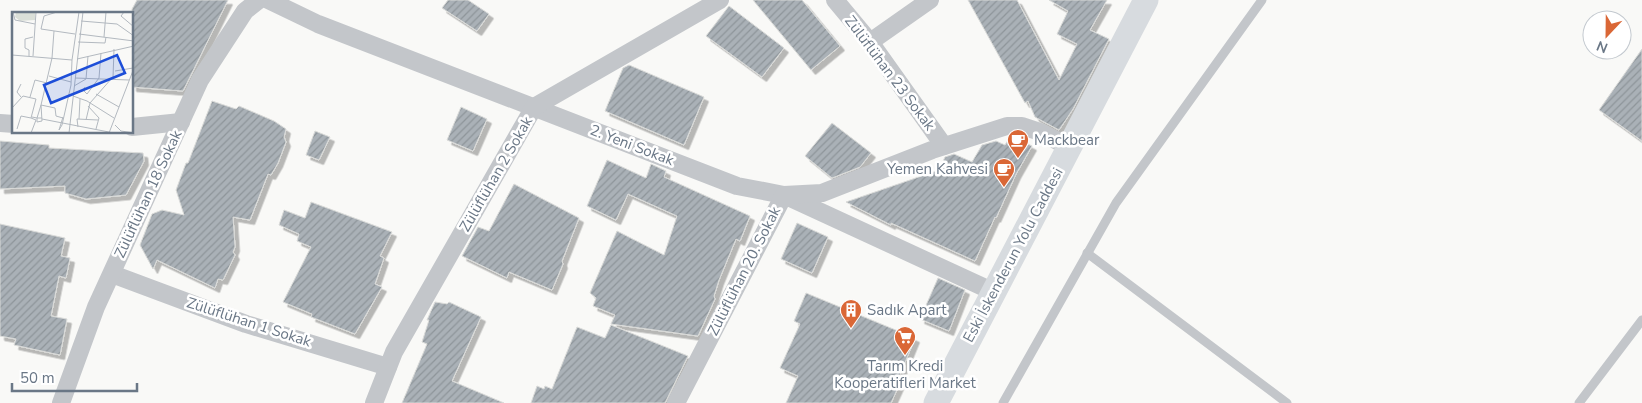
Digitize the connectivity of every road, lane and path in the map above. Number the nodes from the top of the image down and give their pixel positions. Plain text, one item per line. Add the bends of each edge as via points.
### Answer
1 (259, 0) edge
2 (720, 0) edge
3 (835, 0) edge
4 (930, 0) edge
5 (1146, 0) edge
6 (1262, 0) edge
7 (280, 2) edge
8 (870, 42) junction
9 (534, 108) junction
10 (181, 122) junction
11 (134, 127) edge
12 (944, 146) junction
13 (1069, 148) junction
14 (784, 195) junction
15 (1088, 253) junction
16 (112, 274) junction
17 (994, 292) junction
18 (1642, 320) edge
19 (388, 367) junction
20 (61, 403) edge
21 (374, 403) edge
22 (676, 403) edge
23 (936, 403) edge
24 (1003, 403) edge
25 (1287, 403) edge
26 (1579, 403) edge

1 - 10 street, Zülüflühan 18 Sokak via 246,11 200,80
2 - 9 street, Zülüflühan 2 Sokak
3 - 8 street, Zülüflühan 23 Sokak
4 - 8 street
5 - 13 street, Eski İskenderun Yolu Caddesi
6 - 15 lane via 1116,203
7 - 9 street, 2. Yeni Sokak via 318,24
8 - 12 street, Zülüflühan 23 Sokak
9 - 14 street, 2. Yeni Sokak via 737,186
9 - 19 street, Zülüflühan 2 Sokak
10 - 11 street
10 - 16 street, Zülüflühan 18 Sokak
12 - 13 street, Zülüflühan 20. Sokak via 1007,126 1022,126
12 - 14 street, Zülüflühan 20. Sokak via 822,193
13 - 17 street, Eski İskenderun Yolu Caddesi
14 - 17 street, 2. Yeni Sokak
14 - 22 street, Zülüflühan 20. Sokak
15 - 24 lane
15 - 25 lane
16 - 19 street, Zülüflühan 1 Sokak via 246,324
16 - 20 street, Zülüflühan 18 Sokak via 96,307
17 - 23 street, Eski İskenderun Yolu Caddesi
18 - 26 lane
19 - 21 street, Zülüflühan 2 Sokak

